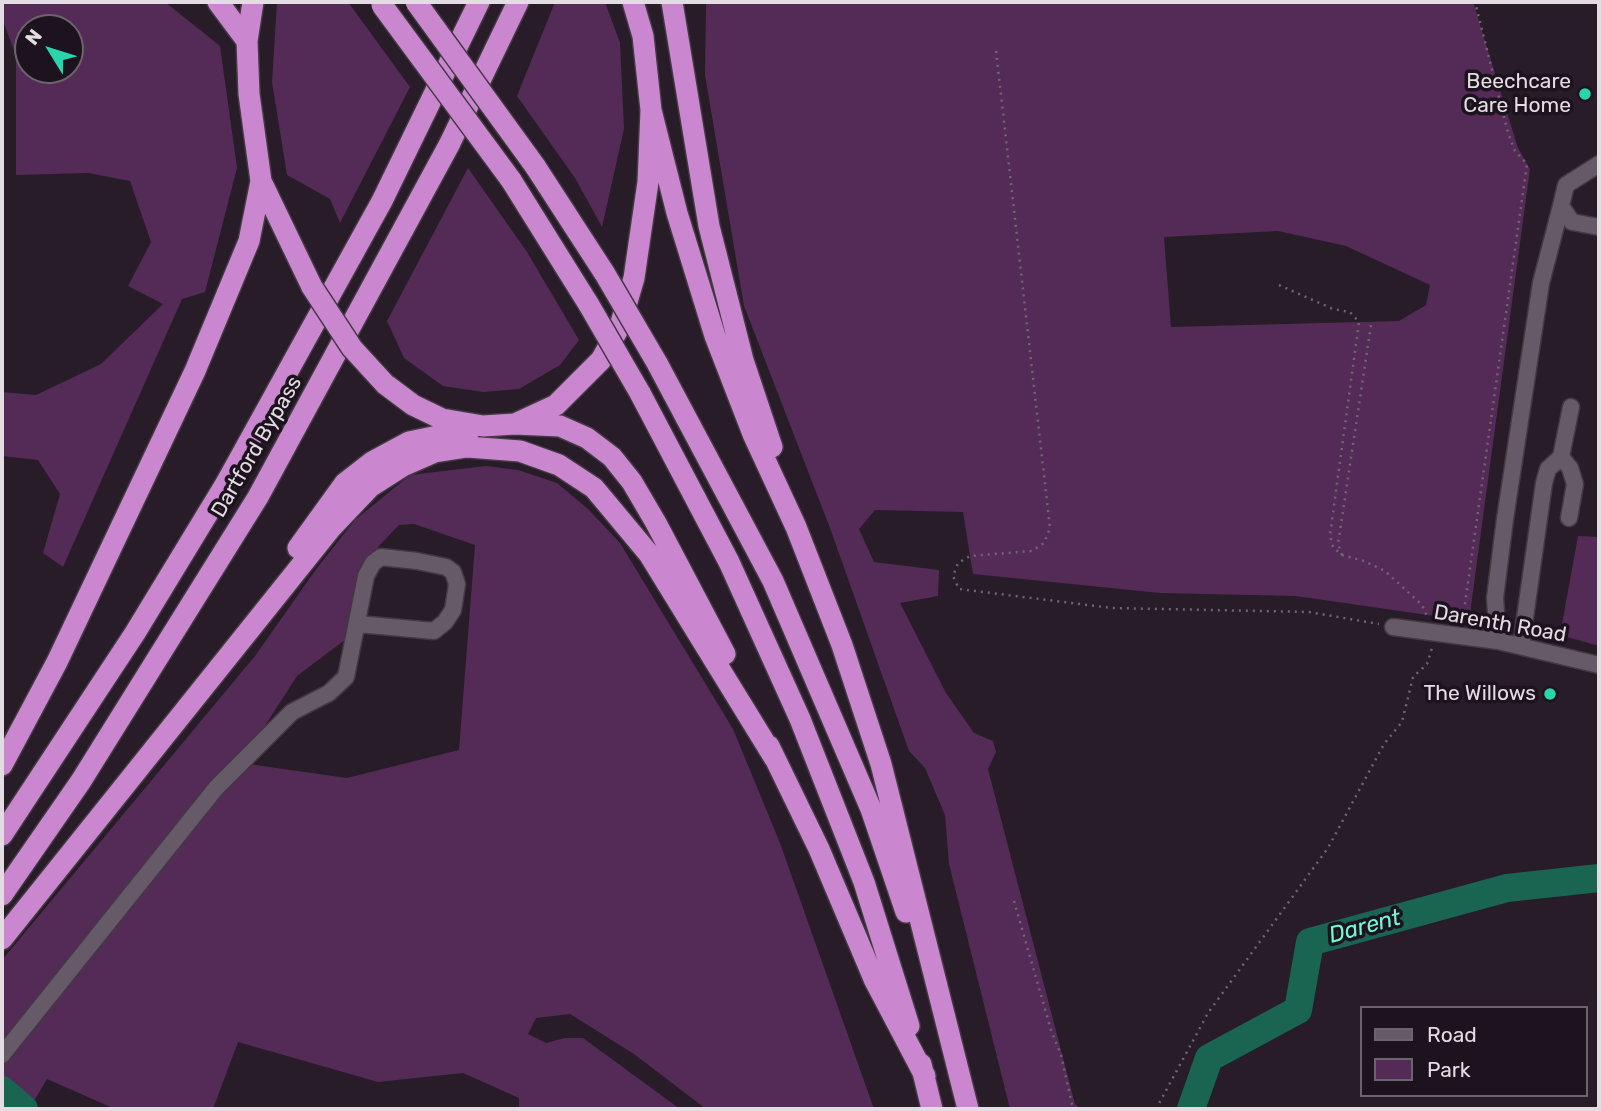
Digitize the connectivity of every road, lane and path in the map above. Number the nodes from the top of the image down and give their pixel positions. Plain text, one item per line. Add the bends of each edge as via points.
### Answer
1 (218, 2) edge
2 (253, 2) edge
3 (416, 2) edge
4 (480, 2) edge
5 (518, 2) edge
6 (672, 2) edge
7 (1475, 2) edge
8 (381, 4) edge
9 (636, 5) edge
10 (247, 41) junction
11 (996, 51) dead end
12 (651, 110) junction
13 (1599, 164) edge
14 (261, 181) junction
15 (1561, 206) junction
16 (1599, 228) edge
17 (1279, 285) dead end
18 (1371, 325) dead end
19 (1571, 407) dead end
20 (515, 424) junction
21 (483, 426) junction
22 (1561, 457) junction
23 (1569, 518) dead end
24 (796, 527) junction
25 (1342, 555) junction
26 (1463, 618) dead end
27 (358, 624) junction
28 (1393, 627) joint
29 (1432, 632) junction
30 (1499, 641) junction
31 (1521, 646) junction
32 (1599, 665) edge
33 (197, 693) junction
34 (775, 759) junction
35 (2, 765) edge
36 (2, 835) edge
37 (2, 895) edge
38 (1014, 901) dead end
39 (2, 939) edge
40 (2, 1055) edge
41 (957, 1063) junction
42 (925, 1076) junction
43 (932, 1109) edge
44 (968, 1109) edge
45 (1073, 1109) edge
46 (1156, 1109) edge

1 - 10 highway
2 - 10 highway
3 - 41 highway, bridge via 536,166 605,274 758,551 871,809
4 - 36 highway, Dartford Bypass via 382,201 232,473 135,633
5 - 37 highway, Dartford Bypass via 443,157 258,497 117,725
6 - 24 highway via 698,169 724,290
7 - 26 path via 1508,133 1527,164
8 - 42 highway, bridge via 511,180 589,305 729,562 800,719 864,882
9 - 12 highway
10 - 14 highway
11 - 28 path via 1050,528 1044,544 1032,551 970,556 958,564 953,576 959,589 1112,608 1310,612
12 - 20 highway via 639,250 620,326 601,360 567,397
12 - 24 highway via 715,335
13 - 15 street via 1566,185
14 - 21 highway, bridge via 312,287 352,348 385,384 428,413
14 - 35 highway via 250,241 195,371 73,629
15 - 16 street via 1572,222
15 - 30 street via 1541,283 1505,519 1495,598
17 - 25 path via 1350,312 1359,322 1330,535 1333,547
18 - 25 path via 1338,544
19 - 22 street
20 - 21 highway
20 - 34 highway via 544,424 572,431 621,467 691,589
21 - 33 highway via 409,442 345,483
22 - 23 street via 1575,484
22 - 31 street via 1548,469 1544,483
24 - 41 highway via 881,764
25 - 29 path via 1385,571 1422,605
27 - 27 street via 366,576 381,557 453,572 457,584 453,610 434,631
27 - 40 street via 345,677 329,693 292,712 216,788
28 - 29 street, Darenth Road
29 - 30 street, Darenth Road
29 - 46 path via 1427,664 1413,677 1402,722 1384,744 1328,848 1208,1013
30 - 31 street, Darenth Road
31 - 32 street, Darenth Road
33 - 34 highway via 370,487 435,452 504,448 533,454 570,471 594,488 628,526
33 - 39 highway
34 - 42 highway via 874,979
38 - 45 path via 1062,1055
41 - 44 highway
42 - 43 highway

